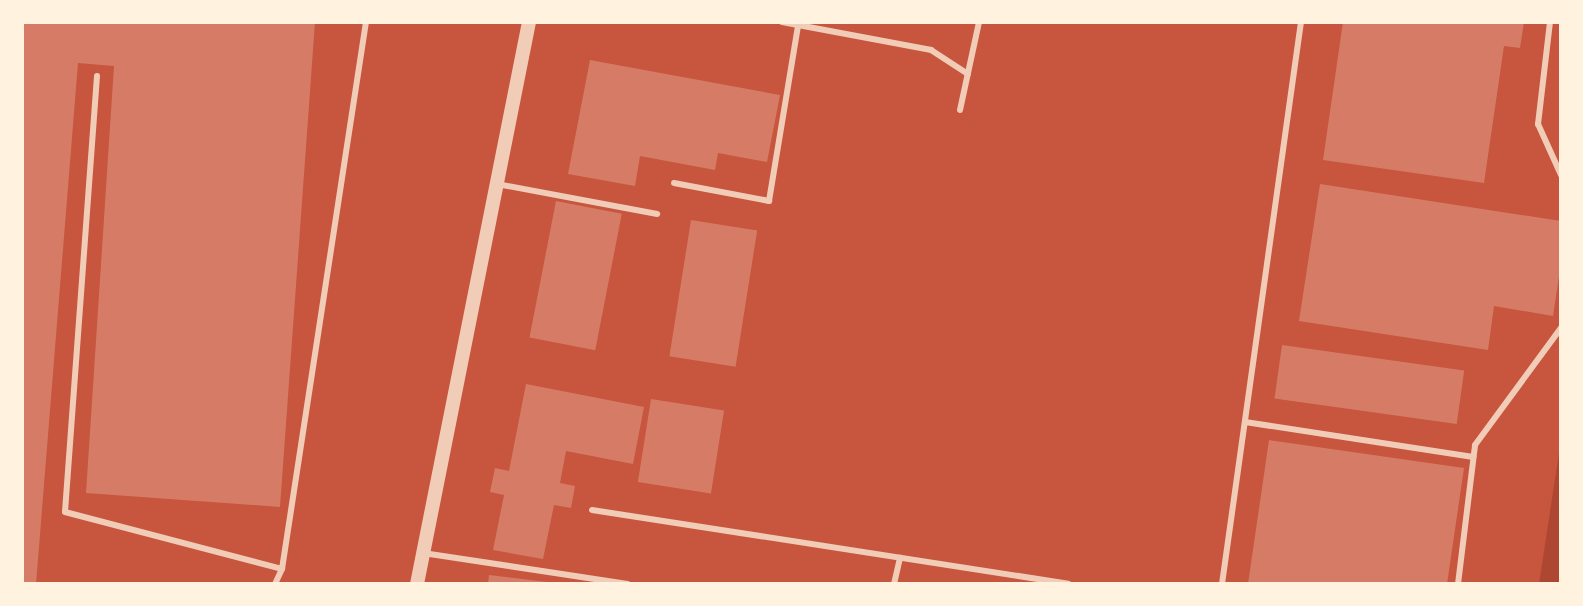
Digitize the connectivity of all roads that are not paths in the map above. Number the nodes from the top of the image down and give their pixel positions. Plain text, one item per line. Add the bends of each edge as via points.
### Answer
1 (366, 22) edge
2 (529, 22) edge
3 (782, 22) edge
4 (979, 22) edge
5 (1301, 22) edge
6 (1550, 22) edge
7 (798, 25) junction
8 (968, 74) junction
9 (97, 76) dead end
10 (960, 110) dead end
11 (1561, 175) edge
12 (674, 183) dead end
13 (497, 184) junction
14 (657, 214) dead end
15 (1561, 328) edge
16 (1245, 422) junction
17 (1473, 457) junction
18 (592, 510) dead end
19 (423, 553) junction
20 (900, 558) junction
21 (282, 569) junction
22 (275, 584) edge
23 (417, 584) edge
24 (628, 584) edge
25 (894, 584) edge
26 (1068, 584) edge
27 (1222, 584) edge
28 (1458, 584) edge

1 - 21 lane
2 - 13 street
3 - 7 lane
4 - 8 lane
5 - 16 lane
6 - 11 lane via 1538,124
7 - 8 lane via 931,50
7 - 12 lane via 769,201
8 - 10 lane
9 - 21 lane via 65,512
13 - 14 lane
13 - 19 street
15 - 17 lane via 1475,445
16 - 17 lane
16 - 27 lane
17 - 28 lane
18 - 20 lane
19 - 23 street
19 - 24 lane
20 - 25 lane
20 - 26 lane
21 - 22 lane

